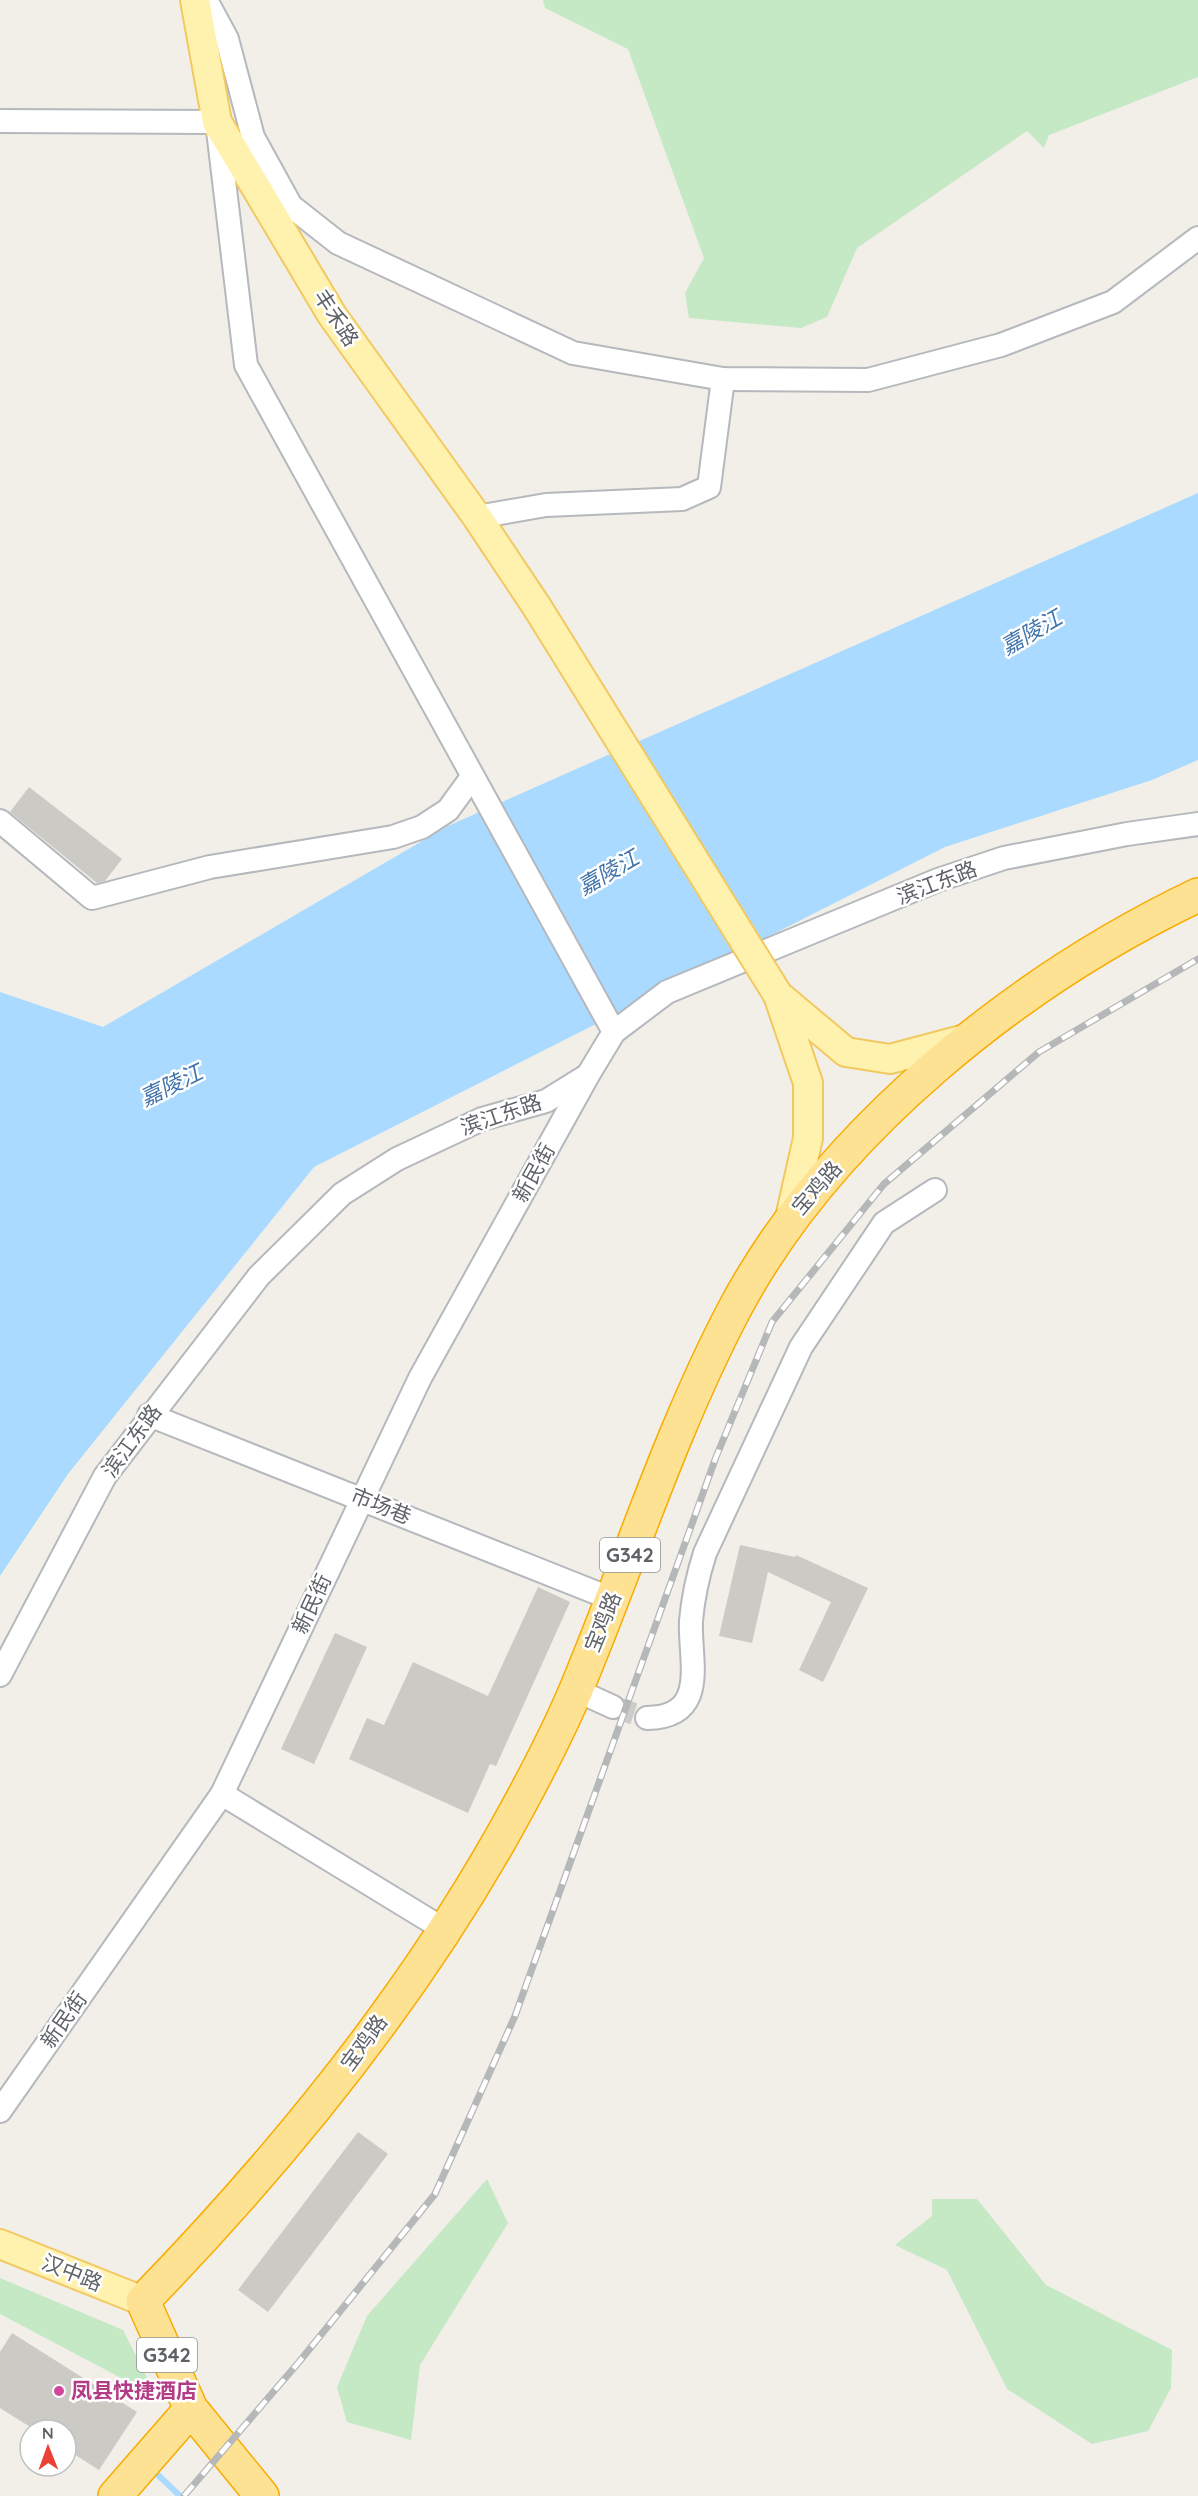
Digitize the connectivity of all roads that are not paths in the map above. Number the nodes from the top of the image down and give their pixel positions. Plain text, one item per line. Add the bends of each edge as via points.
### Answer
1 (195, 0) edge
2 (206, 0) edge
3 (0, 121) edge
4 (216, 122) junction
5 (1198, 238) edge
6 (723, 379) junction
7 (477, 517) junction
8 (476, 784) junction
9 (0, 821) edge
10 (1198, 824) edge
11 (1198, 896) edge
12 (778, 995) junction
13 (610, 1024) junction
14 (971, 1038) junction
15 (588, 1075) junction
16 (935, 1190) dead end
17 (790, 1218) junction
18 (149, 1415) junction
19 (362, 1498) junction
20 (612, 1599) junction
21 (0, 1675) edge
22 (576, 1690) junction
23 (613, 1707) tunnel mouth
24 (647, 1718) tunnel mouth
25 (222, 1794) junction
26 (445, 1930) junction
27 (0, 2111) edge
28 (0, 2244) edge
29 (143, 2301) junction
30 (191, 2409) junction
31 (116, 2496) edge
32 (262, 2496) edge

1 - 4 main road, 丰禾路
2 - 6 street via 227,39 253,136 291,206 338,243 573,353
3 - 4 street
4 - 7 main road, 丰禾路 via 332,315
4 - 8 street via 246,365
5 - 6 street via 1113,302 1001,345 868,380
6 - 7 street via 709,486 682,499 546,505
7 - 12 main road, 丰禾路, bridge
8 - 9 street via 448,810 393,837 210,867 92,898
8 - 13 street
10 - 13 street, 滨江东路 via 1004,858 938,880 667,992
11 - 14 highway, 宝鸡路 / G342 via 1065,968
12 - 14 main road via 846,1052 890,1059
12 - 17 main road via 808,1083 808,1138
13 - 15 street, 滨江东路
14 - 17 highway, 宝鸡路 / G342 via 877,1120
15 - 18 street, 滨江东路 via 546,1101 482,1119 397,1159 342,1194 259,1276
15 - 19 street, 新民街 via 420,1378
16 - 24 street via 884,1223 801,1347 697,1576 691,1624 691,1691 671,1713
17 - 20 highway, 宝鸡路 / G342 via 735,1309 683,1420
18 - 19 street, 市场巷
18 - 21 street, 滨江东路 via 105,1476
19 - 20 street, 市场巷
19 - 25 street, 新民街
20 - 22 highway, 宝鸡路 / G342
22 - 23 street
22 - 26 highway, 宝鸡路 / G342 via 501,1836
25 - 26 street
25 - 27 street, 新民街
26 - 29 highway, 宝鸡路 / G342 via 335,2082 205,2238
28 - 29 main road, 汉中路
29 - 30 highway, G342
30 - 31 highway
30 - 32 highway

